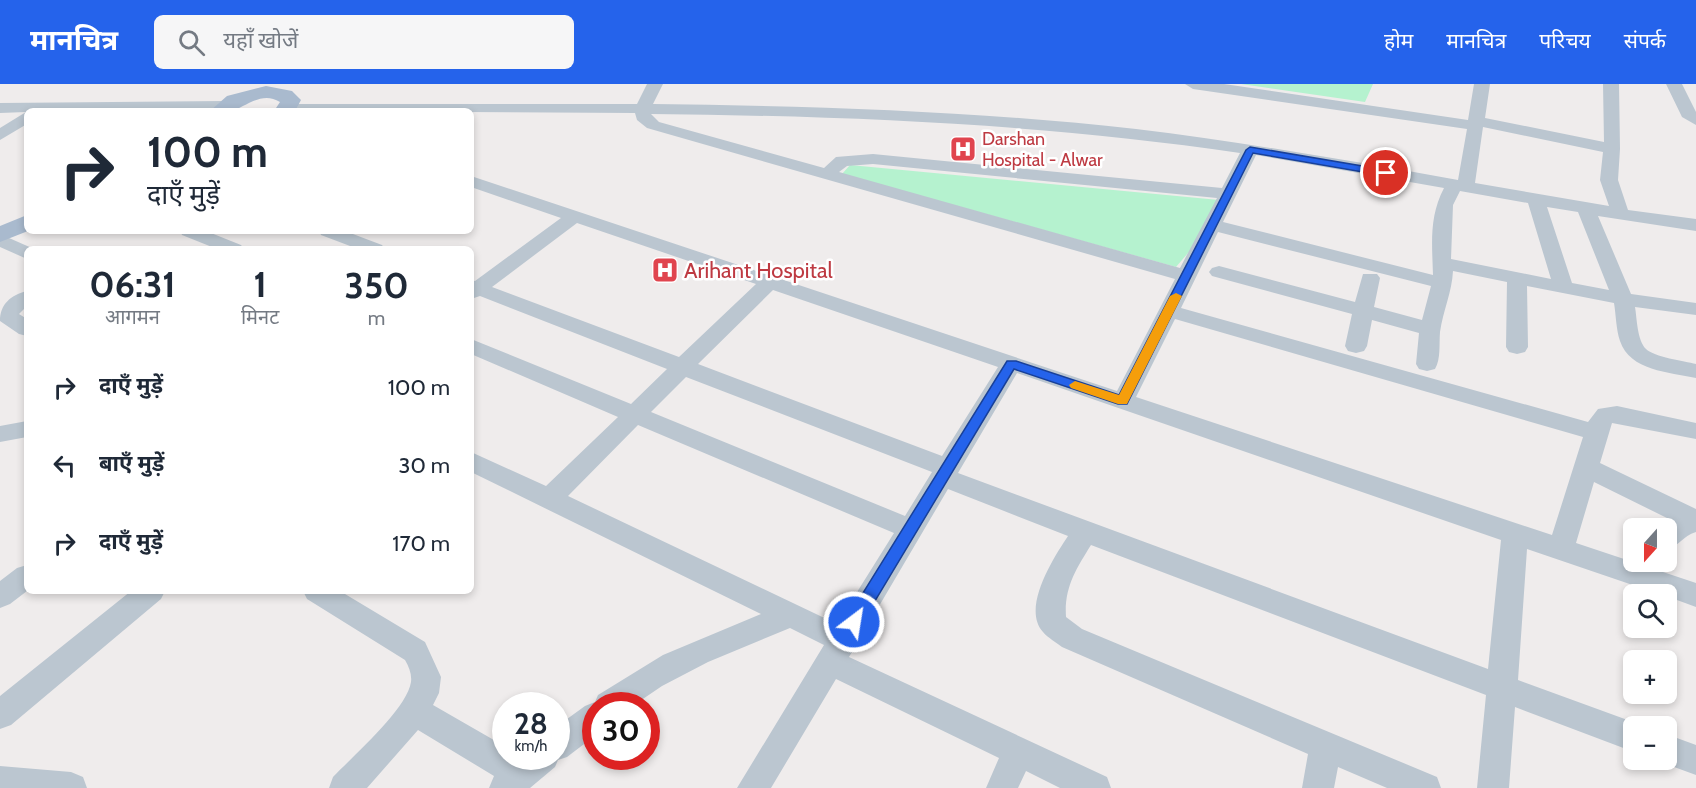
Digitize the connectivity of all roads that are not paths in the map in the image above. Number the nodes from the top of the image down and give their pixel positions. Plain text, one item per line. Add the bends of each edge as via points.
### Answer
1 (655, 84) edge
2 (1193, 84) edge
3 (1198, 84) edge
4 (1482, 84) edge
5 (1611, 84) edge
6 (1674, 84) edge
7 (287, 97) edge
8 (0, 108) edge
9 (222, 108) edge
10 (643, 108) junction
11 (24, 111) edge
12 (24, 119) edge
13 (1696, 120) edge
14 (1476, 123) junction
15 (0, 135) edge
16 (1612, 149) junction
17 (1250, 150) junction
18 (827, 174) junction
19 (474, 182) edge
20 (1460, 186) junction
21 (1227, 194) junction
22 (1535, 198) junction
23 (1585, 207) junction
24 (24, 211) edge
25 (1620, 213) junction
26 (574, 217) junction
27 (0, 223) edge
28 (24, 224) edge
29 (1212, 225) junction
30 (1691, 225) edge
31 (196, 234) edge
32 (336, 234) edge
33 (0, 238) edge
34 (1696, 242) edge
35 (226, 246) edge
36 (367, 246) edge
37 (24, 251) edge
38 (1219, 272) dead end
39 (1442, 273) junction
40 (1186, 276) junction
41 (1370, 278) dead end
42 (1517, 278) junction
43 (768, 283) junction
44 (474, 288) edge
45 (1564, 288) junction
46 (474, 289) edge
47 (24, 299) edge
48 (1623, 299) junction
49 (1690, 309) edge
50 (1363, 310) junction
51 (1169, 311) junction
52 (24, 327) edge
53 (1430, 328) junction
54 (1696, 328) edge
55 (1356, 346) dead end
56 (474, 347) edge
57 (1517, 347) dead end
58 (1011, 364) junction
59 (1427, 364) dead end
60 (682, 366) junction
61 (1696, 371) edge
62 (1123, 401) junction
63 (634, 413) junction
64 (24, 430) edge
65 (1696, 431) edge
66 (1597, 433) junction
67 (0, 434) edge
68 (474, 462) edge
69 (1586, 467) junction
70 (945, 472) junction
71 (550, 498) junction
72 (1696, 521) edge
73 (1677, 527) edge
74 (910, 529) junction
75 (1085, 532) junction
76 (1515, 534) junction
77 (1561, 549) junction
78 (1623, 563) edge
79 (1661, 572) edge
80 (24, 578) edge
81 (147, 594) edge
82 (322, 594) edge
83 (1696, 595) edge
84 (0, 596) edge
85 (792, 615) junction
86 (836, 651) junction
87 (1502, 689) junction
88 (630, 692) edge
89 (415, 711) junction
90 (0, 715) edge
91 (1623, 733) edge
92 (1326, 744) junction
93 (1018, 751) junction
94 (1677, 753) edge
95 (1696, 760) edge
96 (523, 773) edge
97 (0, 782) edge
98 (71, 788) edge
99 (345, 788) edge
100 (753, 788) edge
101 (1002, 788) edge
102 (1095, 788) edge
103 (1318, 788) edge
104 (1425, 788) edge
105 (1493, 788) edge

1 - 10 street
2 - 3 street
3 - 14 street
4 - 14 street
5 - 16 street
6 - 13 street via 1688,114
7 - 9 main road via 245,96
7 - 10 street
8 - 11 street
10 - 17 street via 955,117 1135,134
10 - 18 street via 646,122 660,128
12 - 15 street
14 - 16 street
14 - 20 street
16 - 25 street via 1609,180
17 - 20 street
17 - 21 street
18 - 21 street via 842,161 873,159
18 - 40 street
19 - 26 street
20 - 22 street
20 - 39 street via 1444,205
21 - 29 street
22 - 23 street
22 - 45 street
23 - 25 street
23 - 48 street
24 - 27 main road
25 - 30 street
26 - 43 street
26 - 44 street
28 - 33 main road
29 - 39 street
29 - 40 street
30 - 34 street
31 - 35 street
32 - 36 street
33 - 37 street
38 - 50 street
39 - 42 street
39 - 53 street
40 - 51 street
41 - 50 street
42 - 45 street
42 - 57 street
43 - 58 street
43 - 60 street
45 - 48 street
46 - 60 street
47 - 52 street via 7,316
48 - 49 street
48 - 61 street via 1637,353
49 - 54 street
50 - 53 street
50 - 55 street
51 - 62 street
51 - 66 street
53 - 59 street
56 - 63 street
58 - 62 street
58 - 70 street
60 - 63 street
60 - 70 street
62 - 76 street
63 - 71 street
63 - 74 street
64 - 67 street
65 - 66 street via 1617,414 1600,419
66 - 69 street
68 - 71 street
69 - 72 street
69 - 77 street
70 - 74 street
70 - 75 street
71 - 85 street
72 - 73 street
74 - 86 street
75 - 87 street
75 - 92 street via 1053,585 1049,601 1052,623 1072,638
76 - 77 street
76 - 87 street
77 - 78 street
79 - 83 street
80 - 84 street
81 - 90 street
82 - 89 street via 415,651 425,667 426,684
85 - 86 street
85 - 88 street via 709,648
86 - 93 street
86 - 100 street
87 - 91 street
87 - 105 street
89 - 96 street
89 - 99 street
92 - 103 street
92 - 104 street
93 - 101 street
93 - 102 street
94 - 95 street
97 - 98 street

